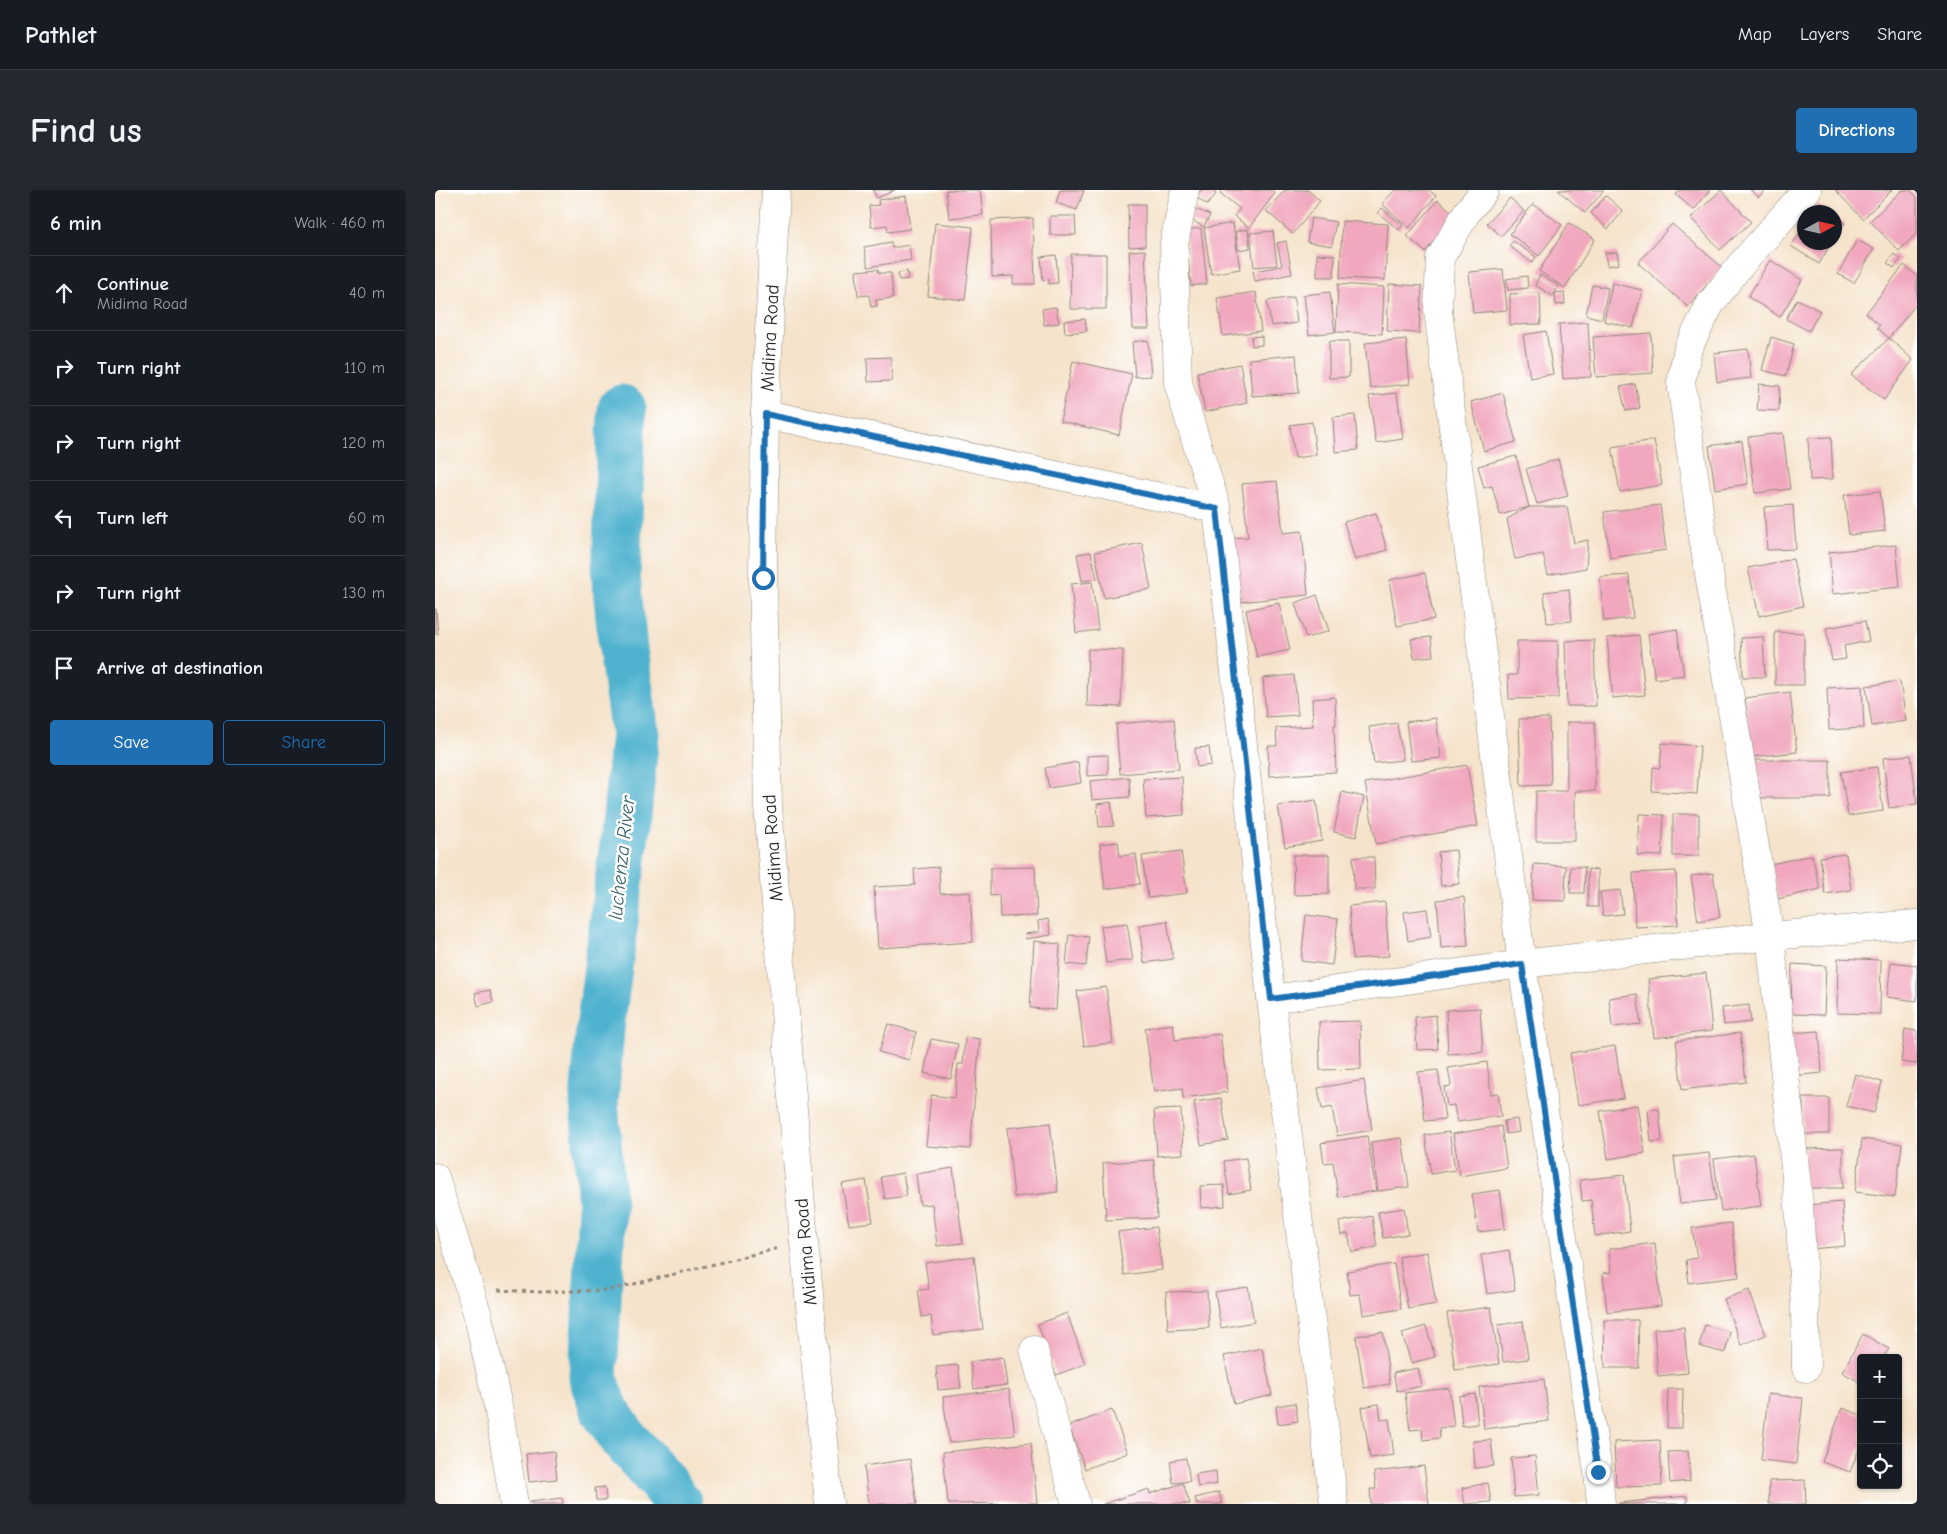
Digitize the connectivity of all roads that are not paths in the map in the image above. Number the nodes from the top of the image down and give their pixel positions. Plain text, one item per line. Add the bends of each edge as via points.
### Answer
1 (776, 190) edge
2 (1185, 190) edge
3 (1485, 190) edge
4 (1807, 190) edge
5 (765, 414) junction
6 (1217, 509) junction
7 (1917, 924) edge
8 (1770, 936) junction
9 (1522, 964) junction
10 (1271, 999) junction
11 (435, 1177) edge
12 (1034, 1350) dead end
13 (1806, 1368) dead end
14 (514, 1504) edge
15 (829, 1504) edge
16 (1077, 1504) edge
17 (1334, 1504) edge
18 (1601, 1504) edge

1 - 5 street, Midima Road
2 - 6 street via 1174,244 1178,383
3 - 9 street via 1467,212 1441,258 1438,311
4 - 8 street via 1711,303 1688,348 1681,382 1703,538
5 - 6 street
5 - 15 street, Midima Road via 763,578 768,807
6 - 10 street
7 - 8 street
8 - 9 street
8 - 13 street via 1799,1205
9 - 10 street
9 - 18 street
10 - 17 street
11 - 14 street via 478,1316 499,1411
12 - 16 street

